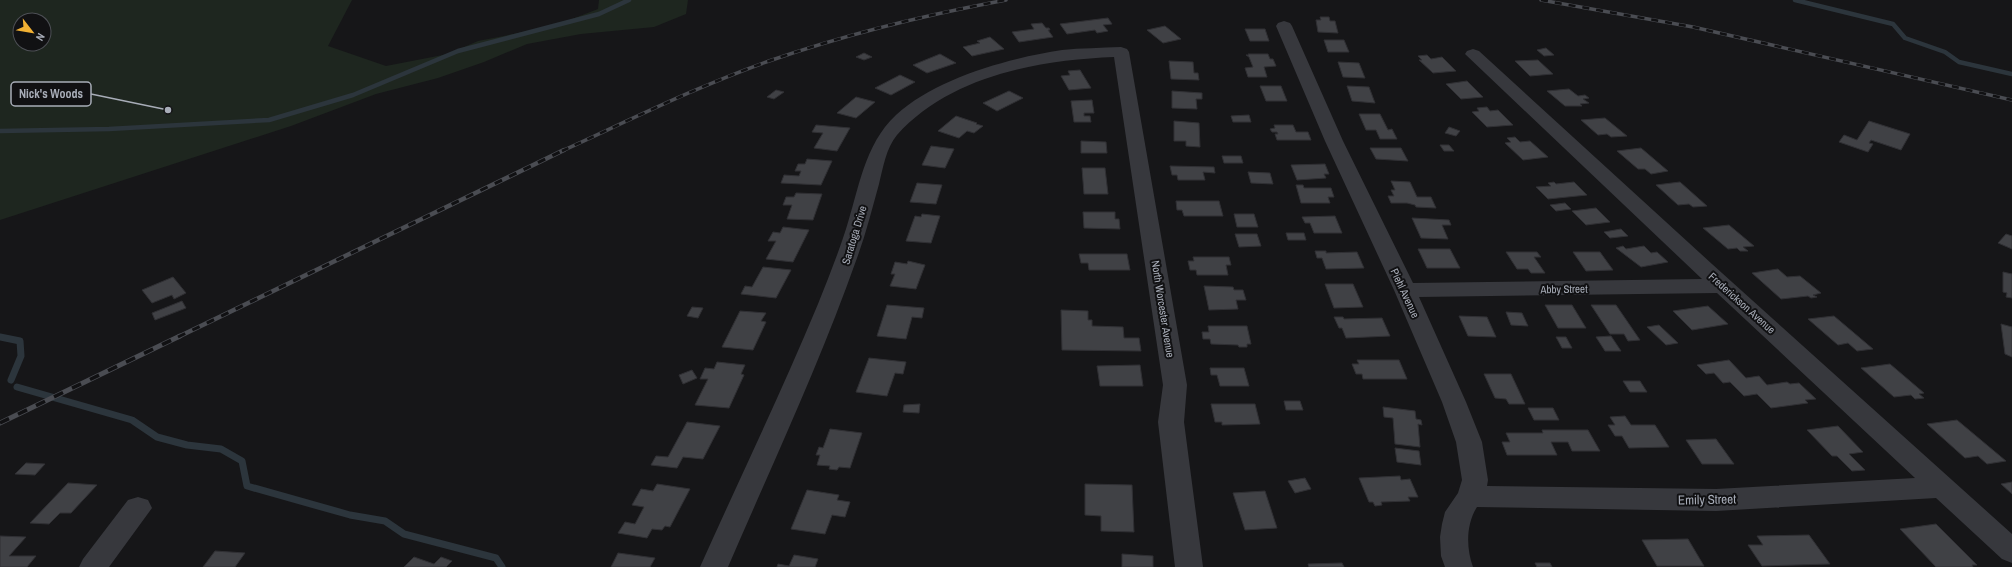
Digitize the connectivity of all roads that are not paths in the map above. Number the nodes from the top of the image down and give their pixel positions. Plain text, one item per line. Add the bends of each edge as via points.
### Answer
1 (1284, 26) dead end
2 (1121, 52) joint
3 (1473, 54) dead end
4 (1723, 286) junction
5 (1405, 290) junction
6 (1944, 487) junction
7 (1470, 496) junction
8 (138, 508) dead end
9 (2012, 551) edge
10 (93, 567) edge
11 (714, 567) edge
12 (1189, 567) edge
13 (1458, 567) edge

1 - 5 street, Piehl Avenue via 1331,134
2 - 11 street, Saratoga Drive via 1061,55 986,74 948,89 926,102 888,134 874,165 844,267
2 - 12 street, North Worcester Avenue via 1175,385 1171,422
3 - 4 street, Frederickson Avenue
4 - 5 street, Abby Street
4 - 6 street, Frederickson Avenue
5 - 7 street, Piehl Avenue via 1469,442 1475,480
6 - 7 street, Emily Street via 1716,500
6 - 9 street, Frederickson Avenue
7 - 13 street, Piehl Avenue via 1459,512 1456,524 1454,537
8 - 10 street

